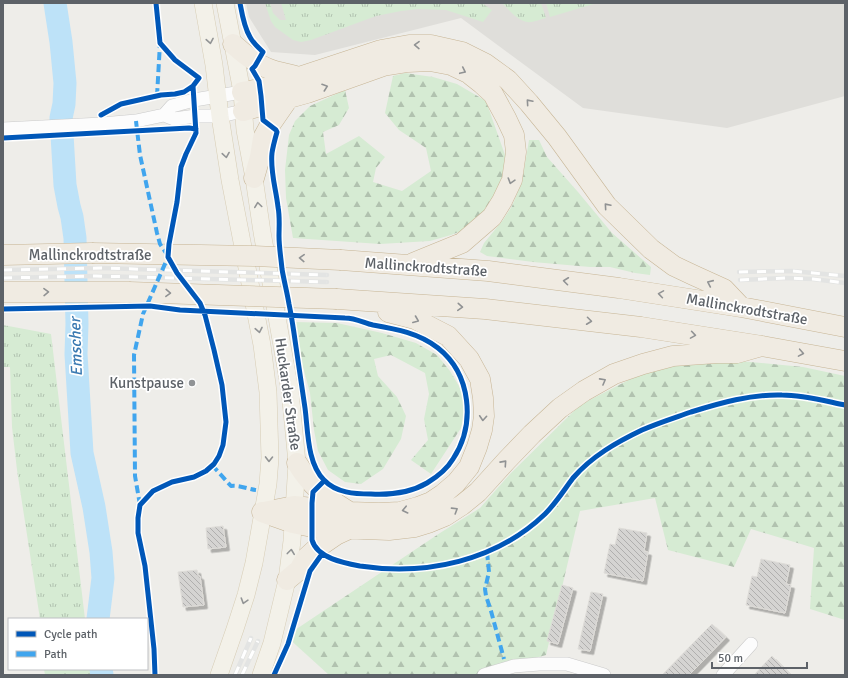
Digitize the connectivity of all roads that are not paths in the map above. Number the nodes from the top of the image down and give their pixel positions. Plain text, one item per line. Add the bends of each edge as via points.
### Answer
1 (203, 3) edge
2 (225, 3) edge
3 (233, 44) junction
4 (299, 77) junction
5 (218, 96) junction
6 (288, 99) junction
7 (242, 102) junction
8 (164, 115) junction
9 (220, 116) junction
10 (3, 129) edge
11 (254, 178) junction
12 (3, 255) edge
13 (409, 265) junction
14 (5, 292) edge
15 (337, 299) junction
16 (741, 306) junction
17 (845, 327) edge
18 (762, 346) junction
19 (845, 361) edge
20 (297, 463) junction
21 (262, 512) junction
22 (293, 515) junction
23 (350, 521) junction
24 (287, 580) junction
25 (750, 644) dead end
26 (219, 675) edge
27 (261, 675) edge
28 (484, 675) edge
29 (604, 675) edge
30 (724, 675) edge

1 -> 5 main road, Huckarder Straße
2 - 3 main road, Huckarder Straße
3 - 4 highway via 270,70
3 - 7 main road, Huckarder Straße
4 - 7 highway via 260,88
16 -> 4 highway via 724,290 674,266 650,249 607,206 530,103 508,80 486,64 462,52 431,45 409,45 381,50
5 - 7 street
5 - 8 street via 172,106
5 - 9 main road, Huckarder Straße
6 - 7 highway
6 - 11 highway via 263,138
6 -> 13 highway via 383,66 430,61 451,65 468,73 493,94 514,135 516,152 512,180 502,201 492,217 462,243
7 - 9 street
7 - 11 main road, Huckarder Straße
8 - 9 street via 174,119
8 - 10 street via 102,124
9 -> 21 main road, Huckarder Straße via 262,345 268,392 270,458
20 -> 11 main road, Huckarder Straße via 290,391
13 -> 12 highway, Mallinckrodtstraße, bridge via 254,256 92,253
16 -> 13 highway, Mallinckrodtstraße via 488,271
14 -> 15 highway, bridge via 129,292
15 -> 18 highway via 485,309 641,327
15 -> 23 highway via 415,318 448,336 469,359 480,379 483,398 484,416 477,447 469,467 456,483 437,498 418,508 379,513
16 - 17 highway, Mallinckrodtstraße
18 -> 19 highway
23 -> 18 highway via 389,530 415,527 445,516 478,492 560,408 614,374 672,356 736,353
20 - 22 main road, Huckarder Straße
20 - 23 highway via 304,475
21 - 22 highway
21 -> 26 main road, Huckarder Straße via 246,595
22 - 23 highway via 312,527
24 -> 22 main road, Huckarder Straße
23 - 24 highway via 306,558 299,570
24 - 27 main road, Huckarder Straße via 272,643
25 - 30 street
28 - 29 street via 514,666 567,664

